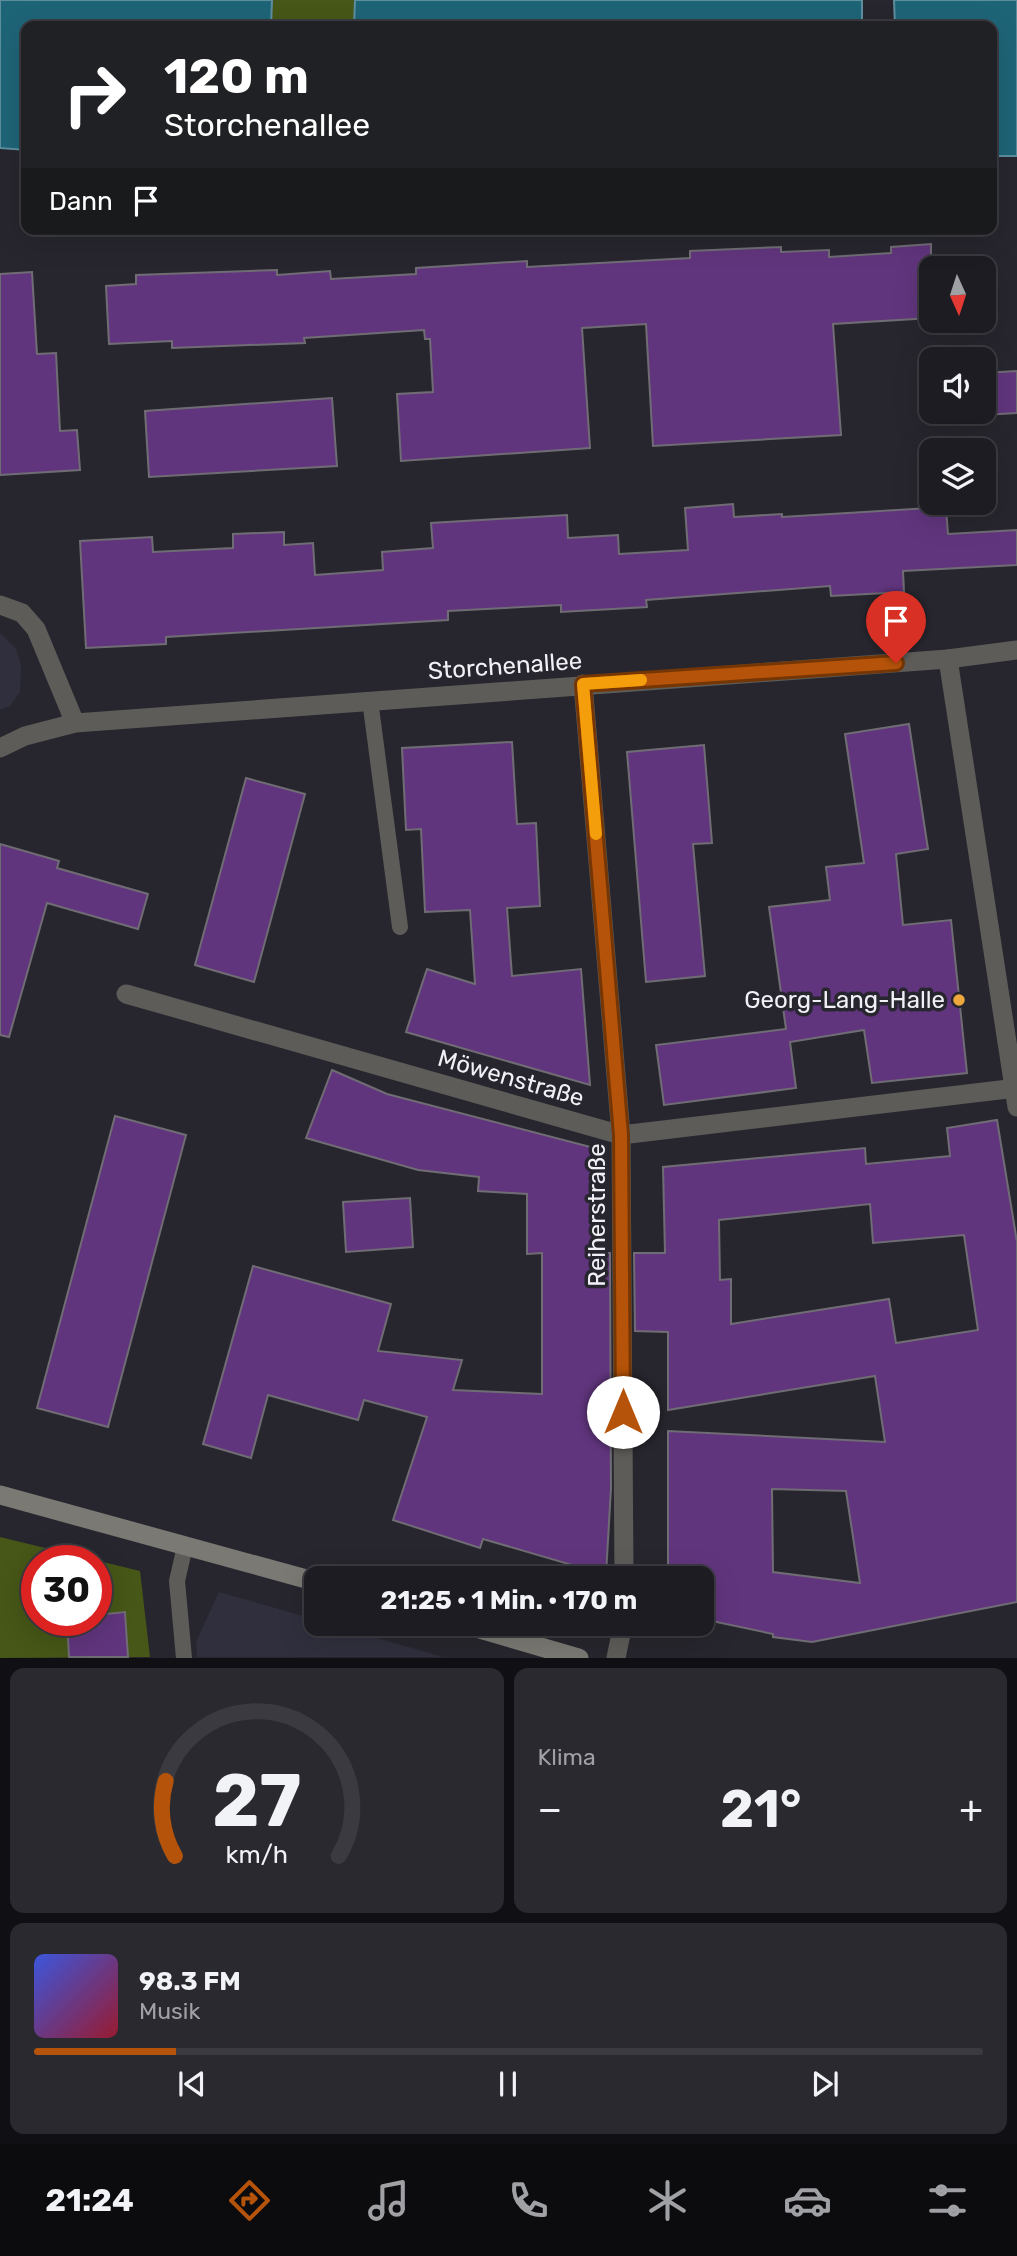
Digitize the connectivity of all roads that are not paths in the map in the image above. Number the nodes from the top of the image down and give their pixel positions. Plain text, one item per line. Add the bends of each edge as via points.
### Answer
1 (0, 605) edge
2 (1017, 650) edge
3 (948, 659) junction
4 (583, 684) junction
5 (370, 701) junction
6 (75, 723) junction
7 (0, 748) edge
8 (400, 927) dead end
9 (125, 994) dead end
10 (1016, 1094) edge
11 (621, 1135) junction
12 (0, 1495) edge
13 (185, 1546) junction
14 (624, 1566) edge
15 (304, 1578) edge
16 (505, 1636) edge
17 (620, 1636) edge
18 (184, 1657) edge
19 (579, 1657) edge
20 (616, 1657) edge

1 - 6 street via 22,613 36,629
2 - 3 street, Storchenallee
3 - 4 street, Storchenallee
3 - 10 street
4 - 5 street, Storchenallee
4 - 11 street, Reiherstraße
5 - 6 street, Storchenallee
5 - 8 lane
6 - 7 street, Storchenallee
9 - 11 street, Möwenstraße
10 - 11 street, Möwenstraße
11 - 14 street, Reiherstraße
12 - 13 main road
13 - 15 main road
13 - 18 lane via 177,1581
16 - 19 main road
17 - 20 street

